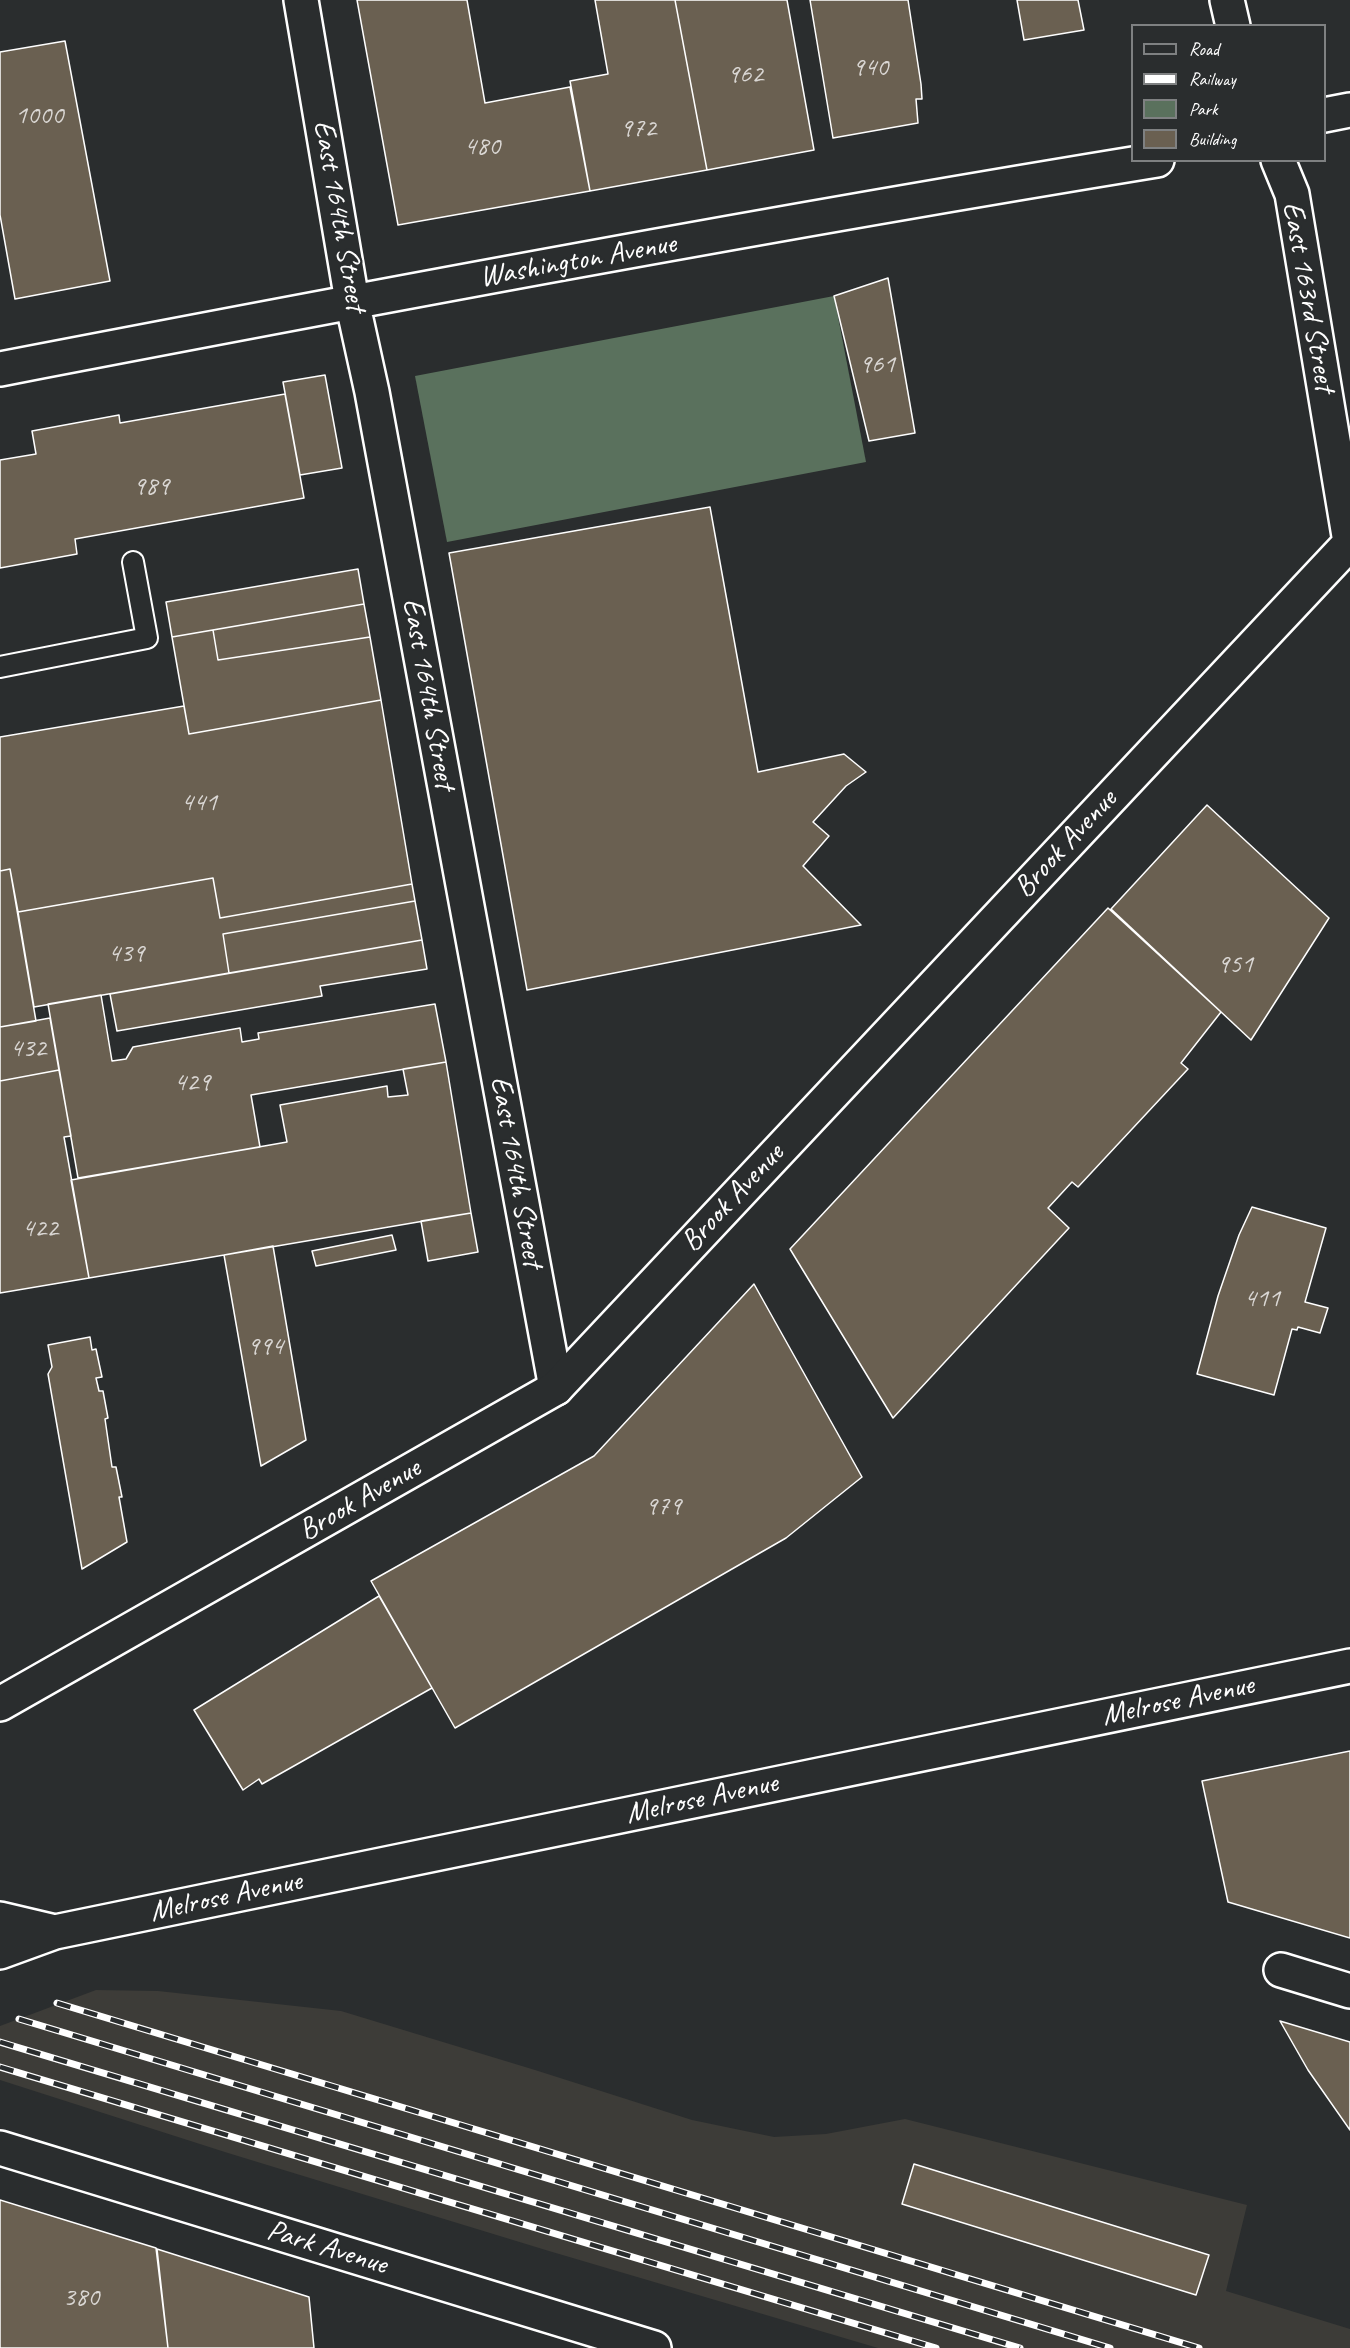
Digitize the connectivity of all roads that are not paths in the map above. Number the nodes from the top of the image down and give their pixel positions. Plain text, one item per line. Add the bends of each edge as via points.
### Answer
1 (301, 0) edge
2 (1227, 0) edge
3 (1233, 24) edge
4 (1350, 110) edge
5 (1326, 115) edge
6 (1145, 162) edge
7 (1279, 162) edge
8 (352, 301) junction
9 (0, 369) edge
10 (1350, 543) edge
11 (133, 562) dead end
12 (0, 667) edge
13 (556, 1388) junction
14 (1350, 1666) edge
15 (0, 1704) edge
16 (0, 1919) edge
17 (55, 1932) junction
18 (0, 1934) edge
19 (0, 1952) edge
20 (1281, 1970) dead end
21 (1350, 1991) edge
22 (0, 2148) edge
23 (654, 2348) edge

1 - 8 main road, East 164th Street
2 - 3 main road
4 - 5 main road
6 - 8 main road, Washington Avenue
7 - 10 main road, East 163rd Street via 1292,194
8 - 9 main road, Washington Avenue
8 - 13 main road, East 164th Street
10 - 13 main road, Brook Avenue
11 - 12 lane via 147,638
13 - 15 main road, Brook Avenue
14 - 17 main road, Melrose Avenue
16 - 17 main road
17 - 18 main road, Melrose Avenue
17 - 19 main road, Melrose Avenue
20 - 21 main road
22 - 23 main road, Park Avenue

